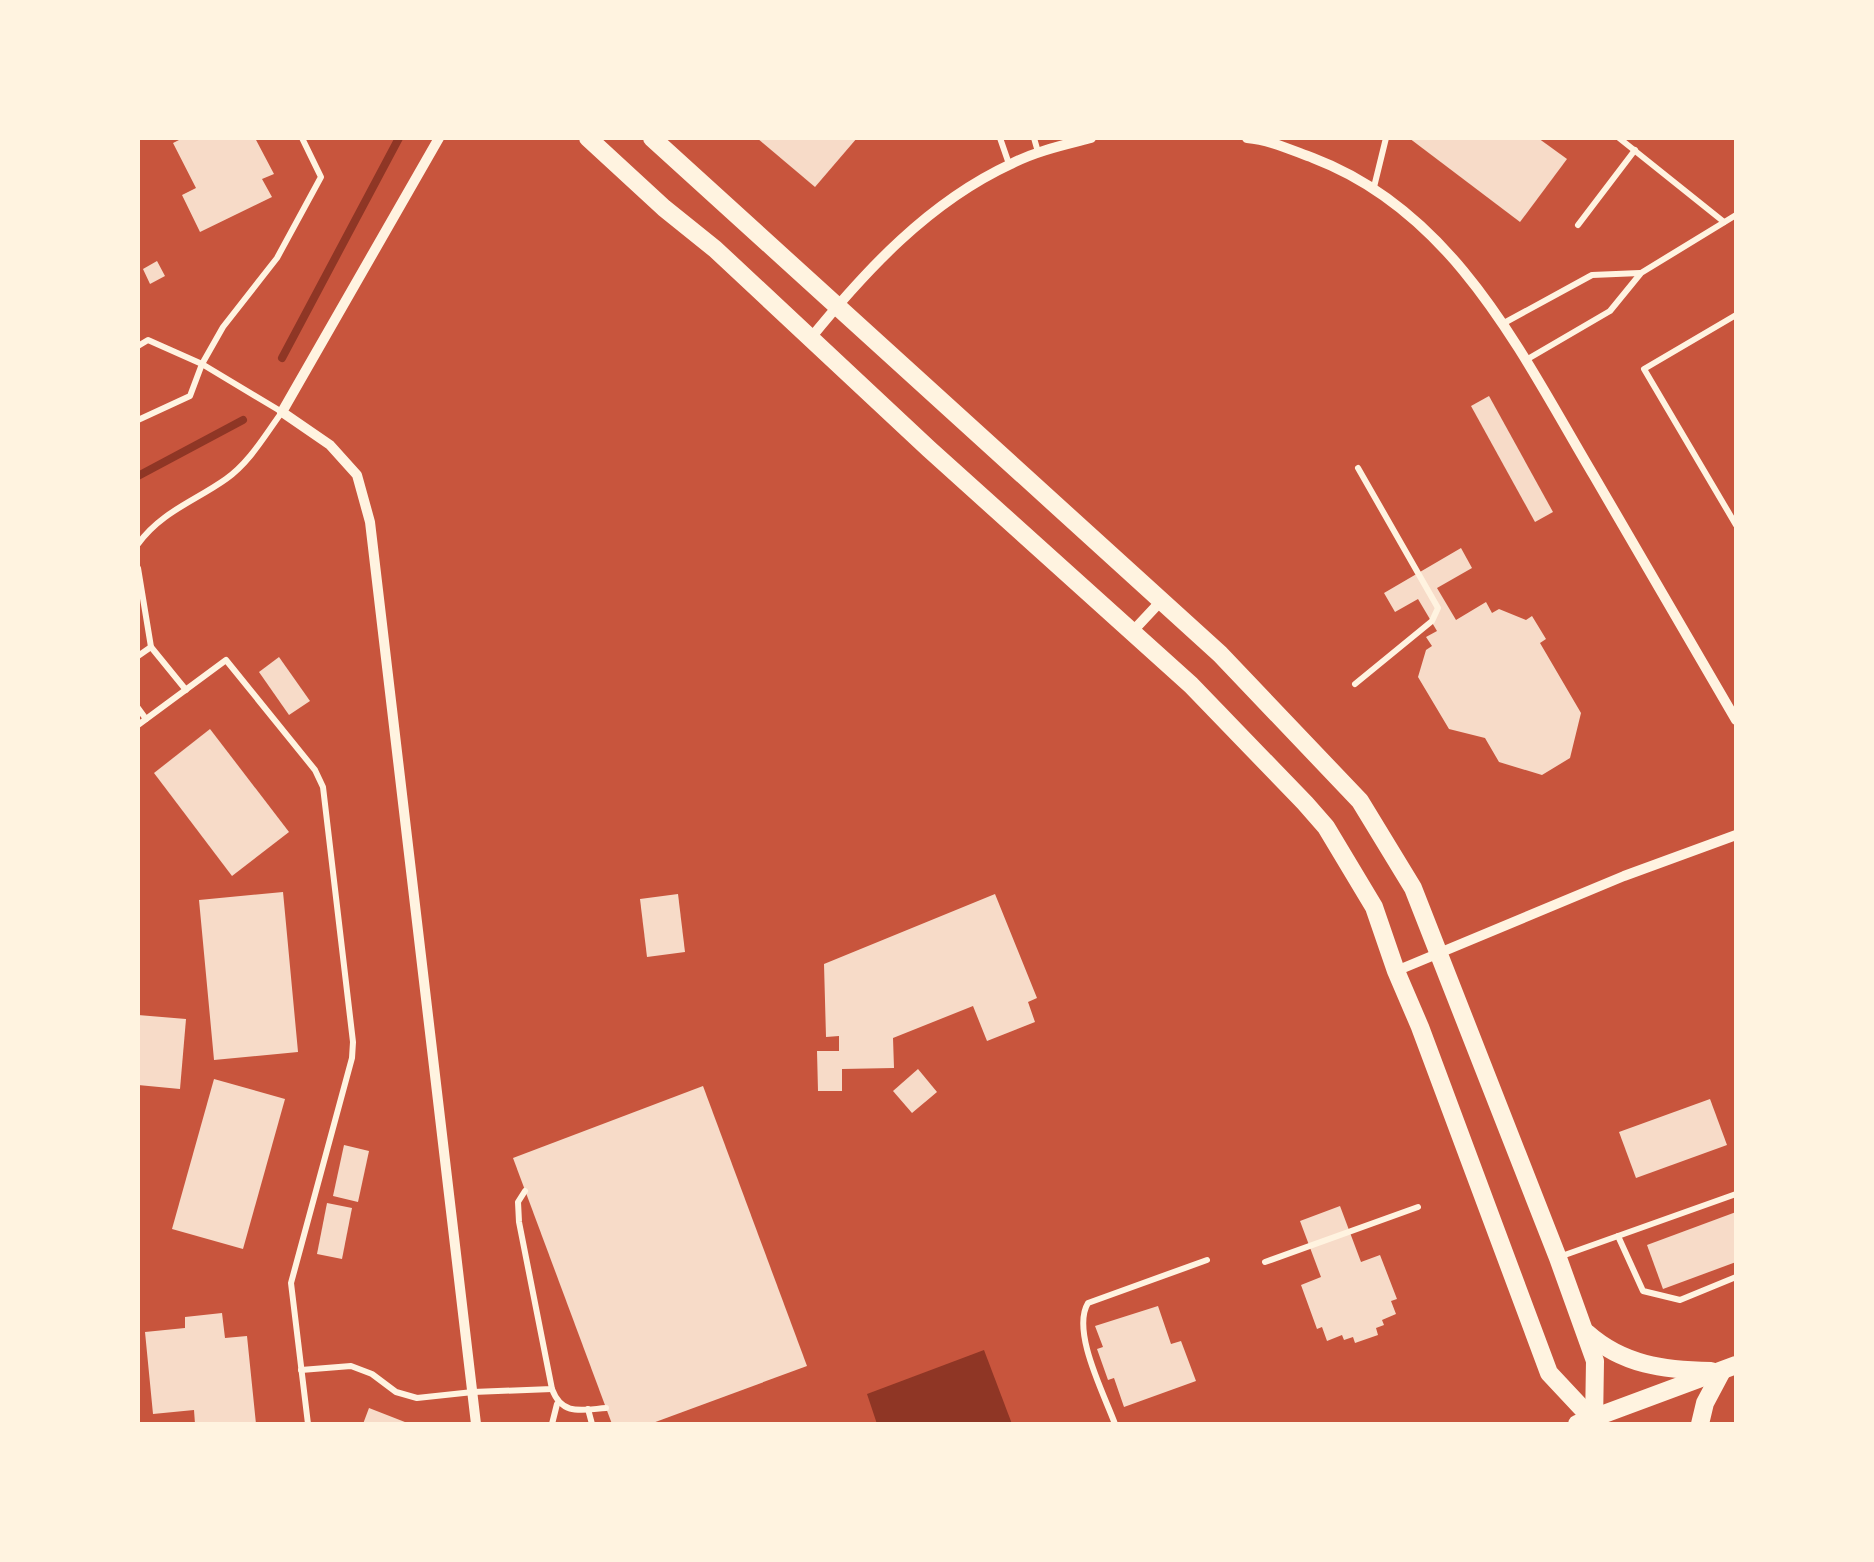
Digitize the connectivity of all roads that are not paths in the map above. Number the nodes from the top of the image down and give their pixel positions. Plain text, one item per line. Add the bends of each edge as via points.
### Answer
1 (302, 138) edge
2 (439, 138) edge
3 (588, 138) edge
4 (652, 138) edge
5 (1000, 138) edge
6 (1034, 138) edge
7 (1091, 138) edge
8 (1247, 138) edge
9 (1386, 138) edge
10 (1619, 138) edge
11 (1282, 142) edge
12 (1635, 150) junction
13 (1038, 152) junction
14 (1009, 164) junction
15 (1374, 187) junction
16 (1736, 215) edge
17 (1724, 222) junction
18 (1578, 224) dead end
19 (1641, 273) junction
20 (838, 304) junction
21 (1736, 315) edge
22 (1504, 322) junction
23 (810, 339) junction
24 (138, 346) edge
25 (1526, 360) junction
26 (202, 364) junction
27 (282, 412) junction
28 (138, 420) edge
29 (1358, 468) dead end
30 (1736, 525) edge
31 (138, 544) edge
32 (138, 568) edge
33 (1162, 601) junction
34 (1132, 632) junction
35 (151, 646) junction
36 (138, 656) edge
37 (1355, 684) dead end
38 (186, 690) junction
39 (138, 708) edge
40 (146, 719) junction
41 (1736, 720) edge
42 (138, 726) edge
43 (1736, 835) edge
44 (1438, 954) junction
45 (1396, 971) junction
46 (525, 1191) dead end
47 (1736, 1194) edge
48 (1418, 1207) dead end
49 (1618, 1236) junction
50 (1558, 1258) junction
51 (1207, 1260) dead end
52 (1265, 1262) dead end
53 (1736, 1277) edge
54 (1584, 1330) junction
55 (1729, 1368) edge
56 (301, 1370) junction
57 (552, 1389) junction
58 (473, 1392) junction
59 (558, 1404) junction
60 (606, 1408) dead end
61 (588, 1410) junction
62 (1588, 1423) edge
63 (308, 1424) edge
64 (476, 1424) edge
65 (552, 1424) edge
66 (592, 1424) edge
67 (1115, 1424) edge
68 (1700, 1424) edge

1 - 26 lane via 321,177 277,258
2 - 27 street
3 - 23 main road
4 - 20 main road
5 - 14 lane
6 - 13 lane
7 - 13 street
8 - 11 street
9 - 15 lane
10 - 12 lane
11 - 15 street
12 - 17 lane
12 - 18 lane
13 - 14 street
14 - 20 street via 926,217
15 - 22 street via 1439,245
16 - 17 lane
17 - 19 lane
19 - 22 lane via 1592,275
19 - 25 lane via 1610,311
20 - 23 street
20 - 33 main road
21 - 30 lane via 1644,369
22 - 25 street
23 - 34 main road
24 - 26 lane via 148,340
25 - 41 street
26 - 27 lane
26 - 28 lane via 190,396
27 - 31 lane via 248,460 151,526
27 - 58 street via 330,445 357,474 370,522
29 - 37 lane via 1438,608 1432,621
32 - 35 lane
33 - 34 street
33 - 44 main road via 1360,802 1412,888
34 - 45 main road via 1326,827 1374,907
35 - 36 lane
35 - 38 lane
38 - 40 lane
38 - 56 lane via 226,660 323,787 352,1058 291,1284
39 - 40 lane
40 - 42 lane
43 - 44 street
44 - 45 street
44 - 50 main road
45 - 62 main road via 1549,1374
46 - 57 lane via 519,1222
47 - 49 lane
48 - 52 lane
49 - 50 lane
49 - 53 lane via 1643,1291 1680,1300
50 - 54 main road
51 - 67 lane via 1088,1303 1082,1332
54 - 55 main road via 1636,1362 1669,1370
54 - 62 main road via 1595,1361
55 - 62 main road
55 - 68 main road
56 - 58 lane via 351,1366 416,1398
56 - 63 lane
57 - 58 lane
57 - 59 lane
58 - 64 street
59 - 61 lane
59 - 65 lane
60 - 61 lane
61 - 66 lane

